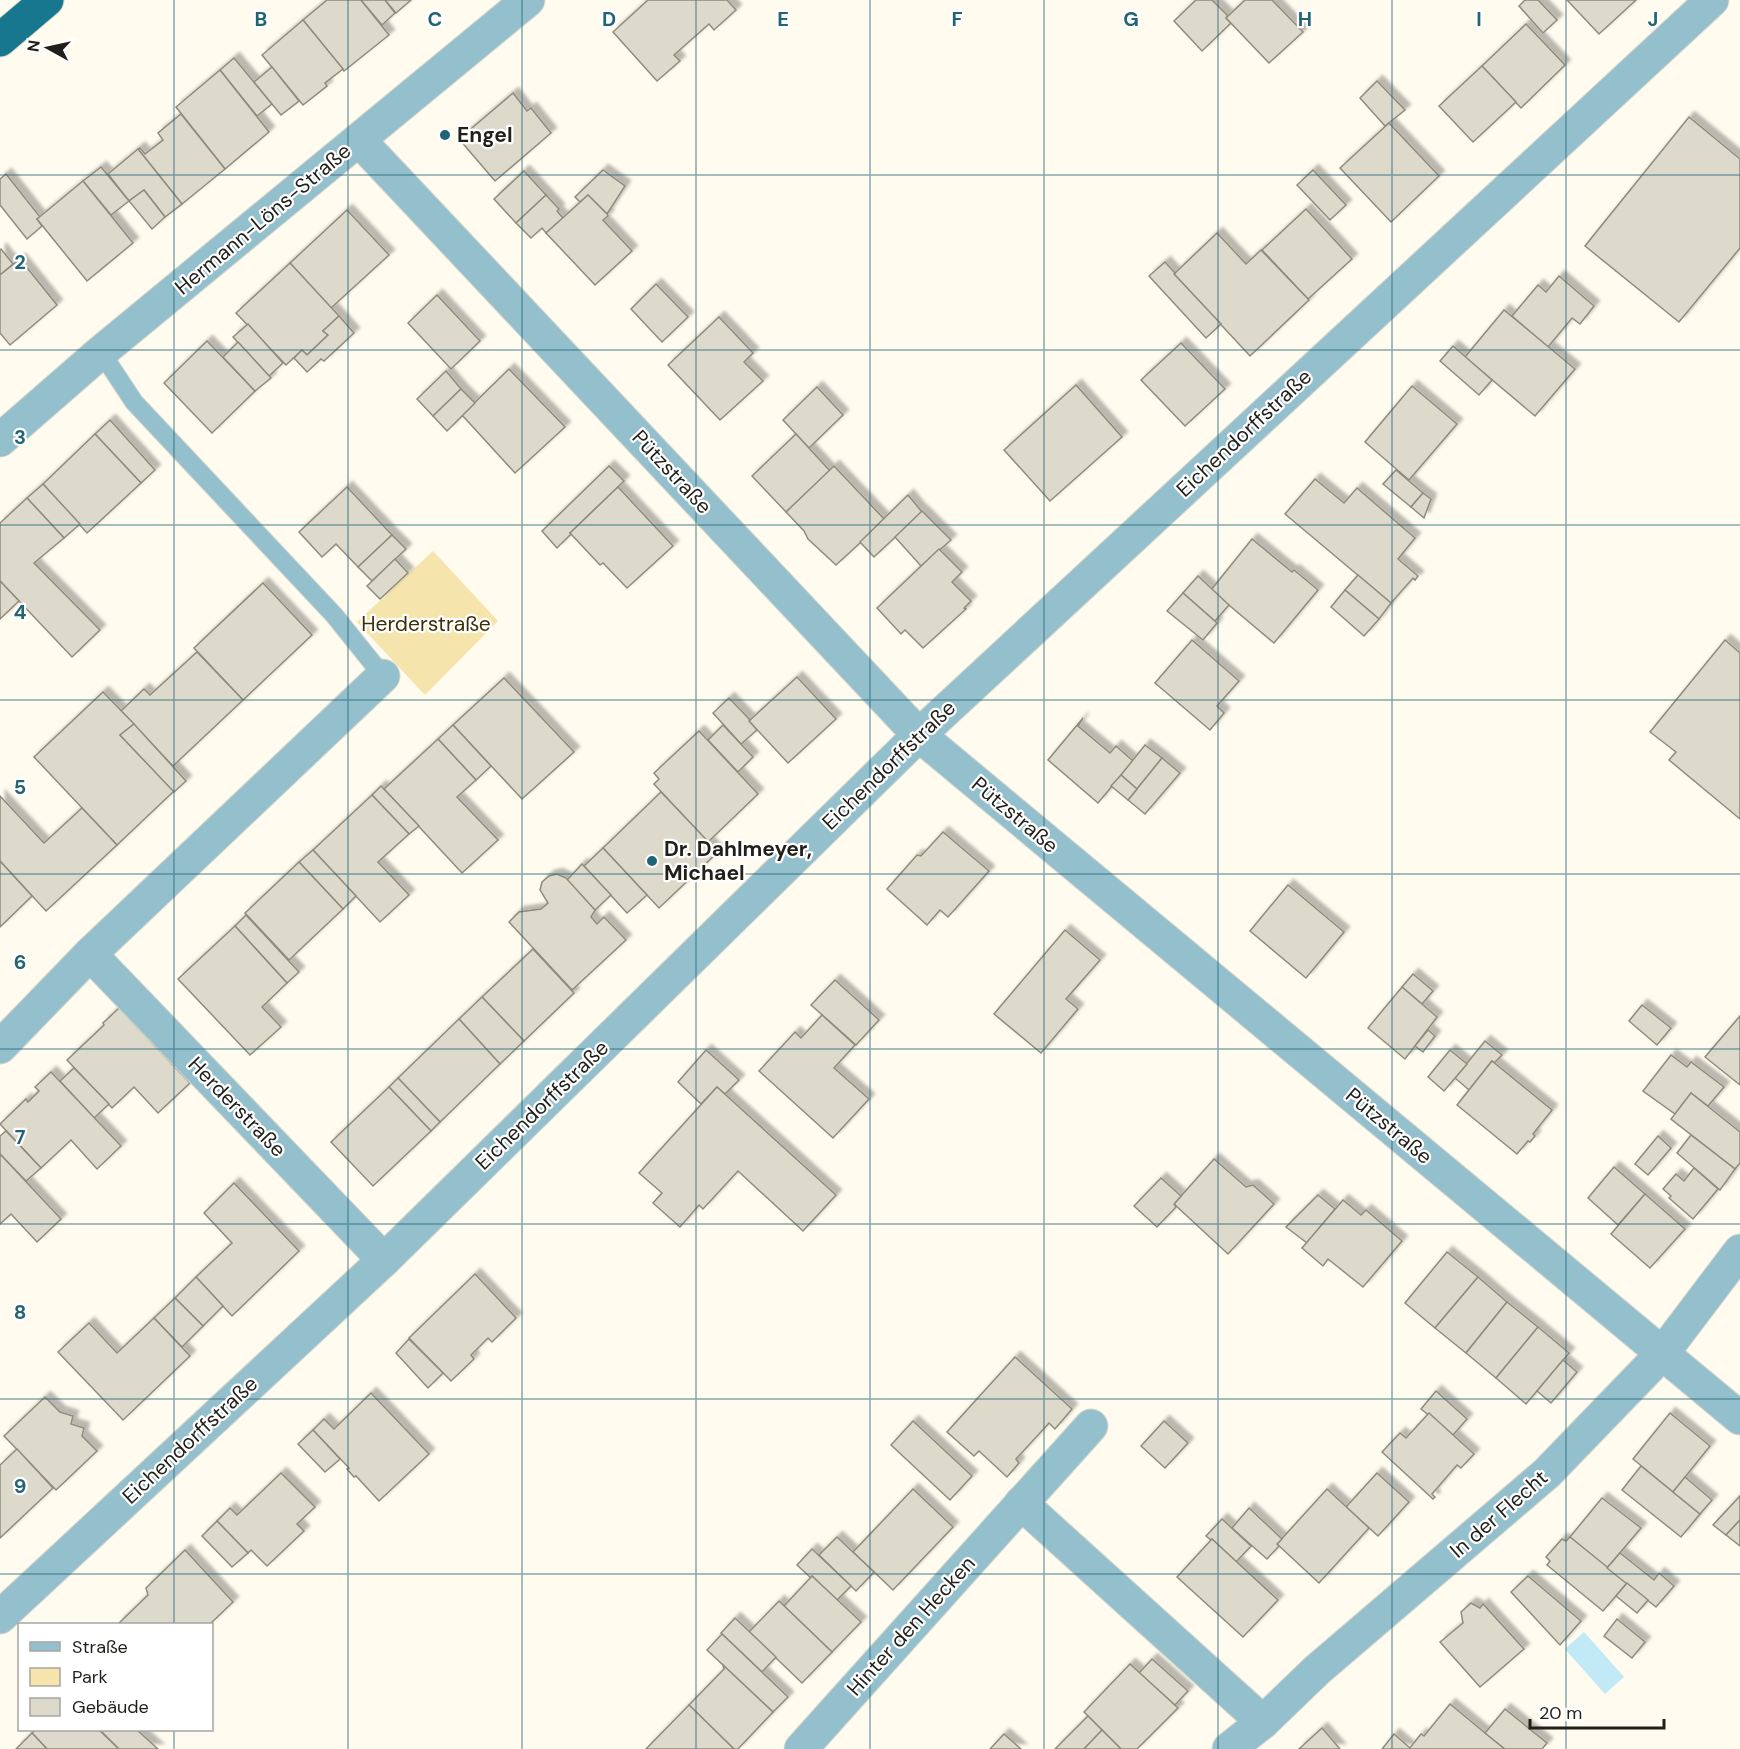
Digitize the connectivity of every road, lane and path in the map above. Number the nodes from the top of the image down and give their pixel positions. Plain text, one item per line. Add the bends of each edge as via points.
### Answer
1 (47, 0) edge
2 (528, 0) edge
3 (1712, 0) edge
4 (0, 40) edge
5 (359, 140) junction
6 (102, 352) junction
7 (0, 440) edge
8 (383, 676) joint
9 (919, 735) junction
10 (90, 954) junction
11 (0, 1047) edge
12 (1740, 1251) edge
13 (384, 1260) junction
14 (1662, 1354) junction
15 (1740, 1418) edge
16 (1091, 1426) dead end
17 (1021, 1503) junction
18 (0, 1617) edge
19 (1263, 1722) junction
20 (801, 1749) edge
21 (1229, 1749) edge

1 - 4 highway
2 - 5 street, Hermann-Löns-Straße
3 - 9 street, Eichendorffstraße
5 - 6 street, Hermann-Löns-Straße
5 - 9 street, Pützstraße
6 - 7 street, Hermann-Löns-Straße
6 - 8 lane via 134,402 334,615
8 - 10 street
9 - 13 street, Eichendorffstraße
9 - 14 street, Pützstraße
10 - 11 street
10 - 13 street, Herderstraße
12 - 14 street, In der Flecht
13 - 18 street, Eichendorffstraße
14 - 15 street, Pützstraße
14 - 19 street, In der Flecht via 1547,1473 1317,1670
16 - 17 street, Hinter den Hecken
17 - 19 street
17 - 20 street, Hinter den Hecken
19 - 21 street, In der Flecht

